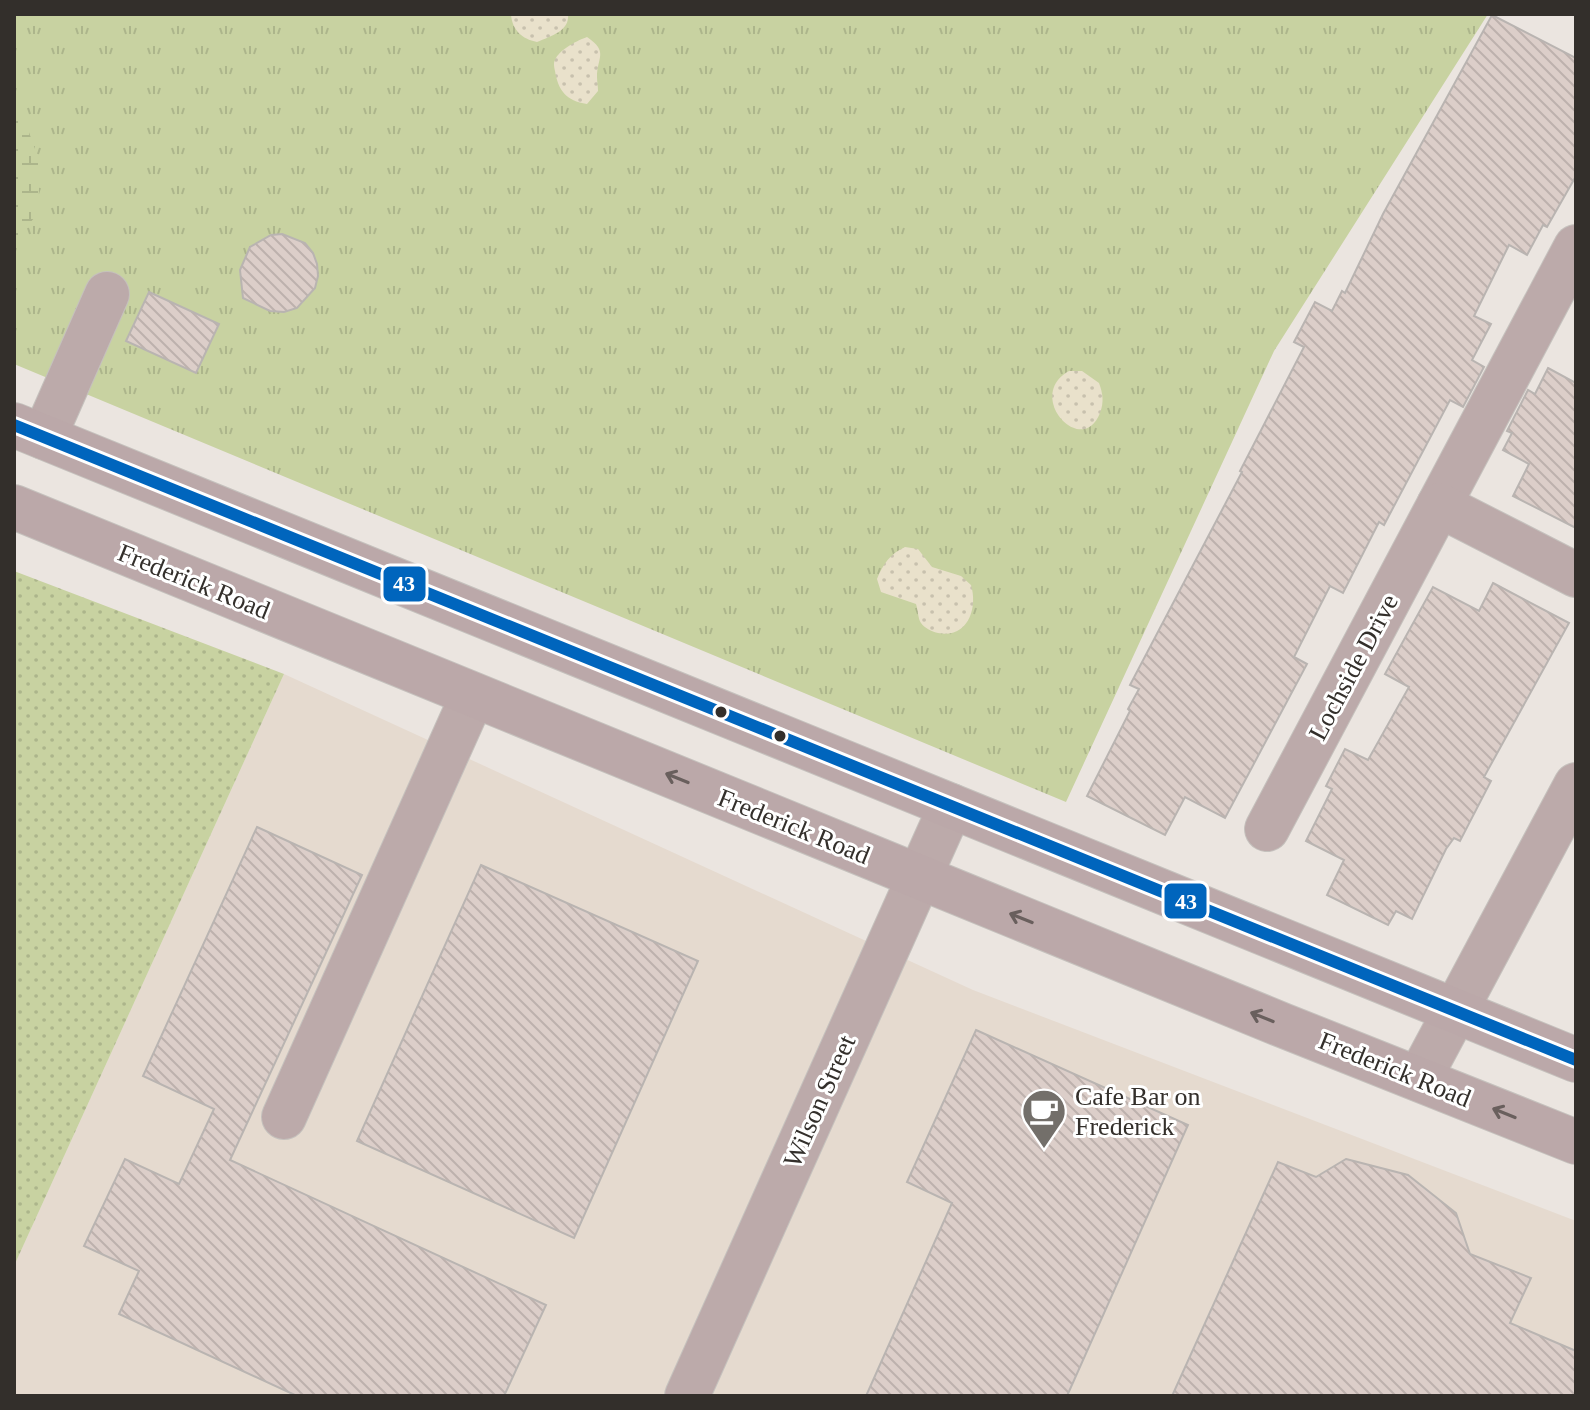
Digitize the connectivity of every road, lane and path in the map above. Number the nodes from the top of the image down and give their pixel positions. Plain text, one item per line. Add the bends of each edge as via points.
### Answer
1 (1576, 247) edge
2 (107, 294) dead end
3 (29, 431) edge
4 (1439, 505) junction
5 (14, 507) edge
6 (1576, 575) edge
7 (473, 695) junction
8 (1576, 785) edge
9 (951, 806) junction
10 (1267, 829) dead end
11 (920, 877) junction
12 (1456, 1011) junction
13 (1576, 1060) edge
14 (1419, 1079) junction
15 (284, 1117) dead end
16 (1576, 1142) edge
17 (687, 1396) edge

1 - 4 street, Lochside Drive
2 - 3 street
3 - 9 main road
4 - 6 street
4 - 10 street, Lochside Drive
5 - 7 main road, Frederick Road
11 -> 7 main road, Frederick Road
7 - 15 street
8 - 12 street
9 - 11 street, Wilson Street
9 - 12 main road
14 -> 11 main road, Frederick Road
11 - 17 street, Wilson Street
12 - 13 main road
12 - 14 street
16 -> 14 main road, Frederick Road

